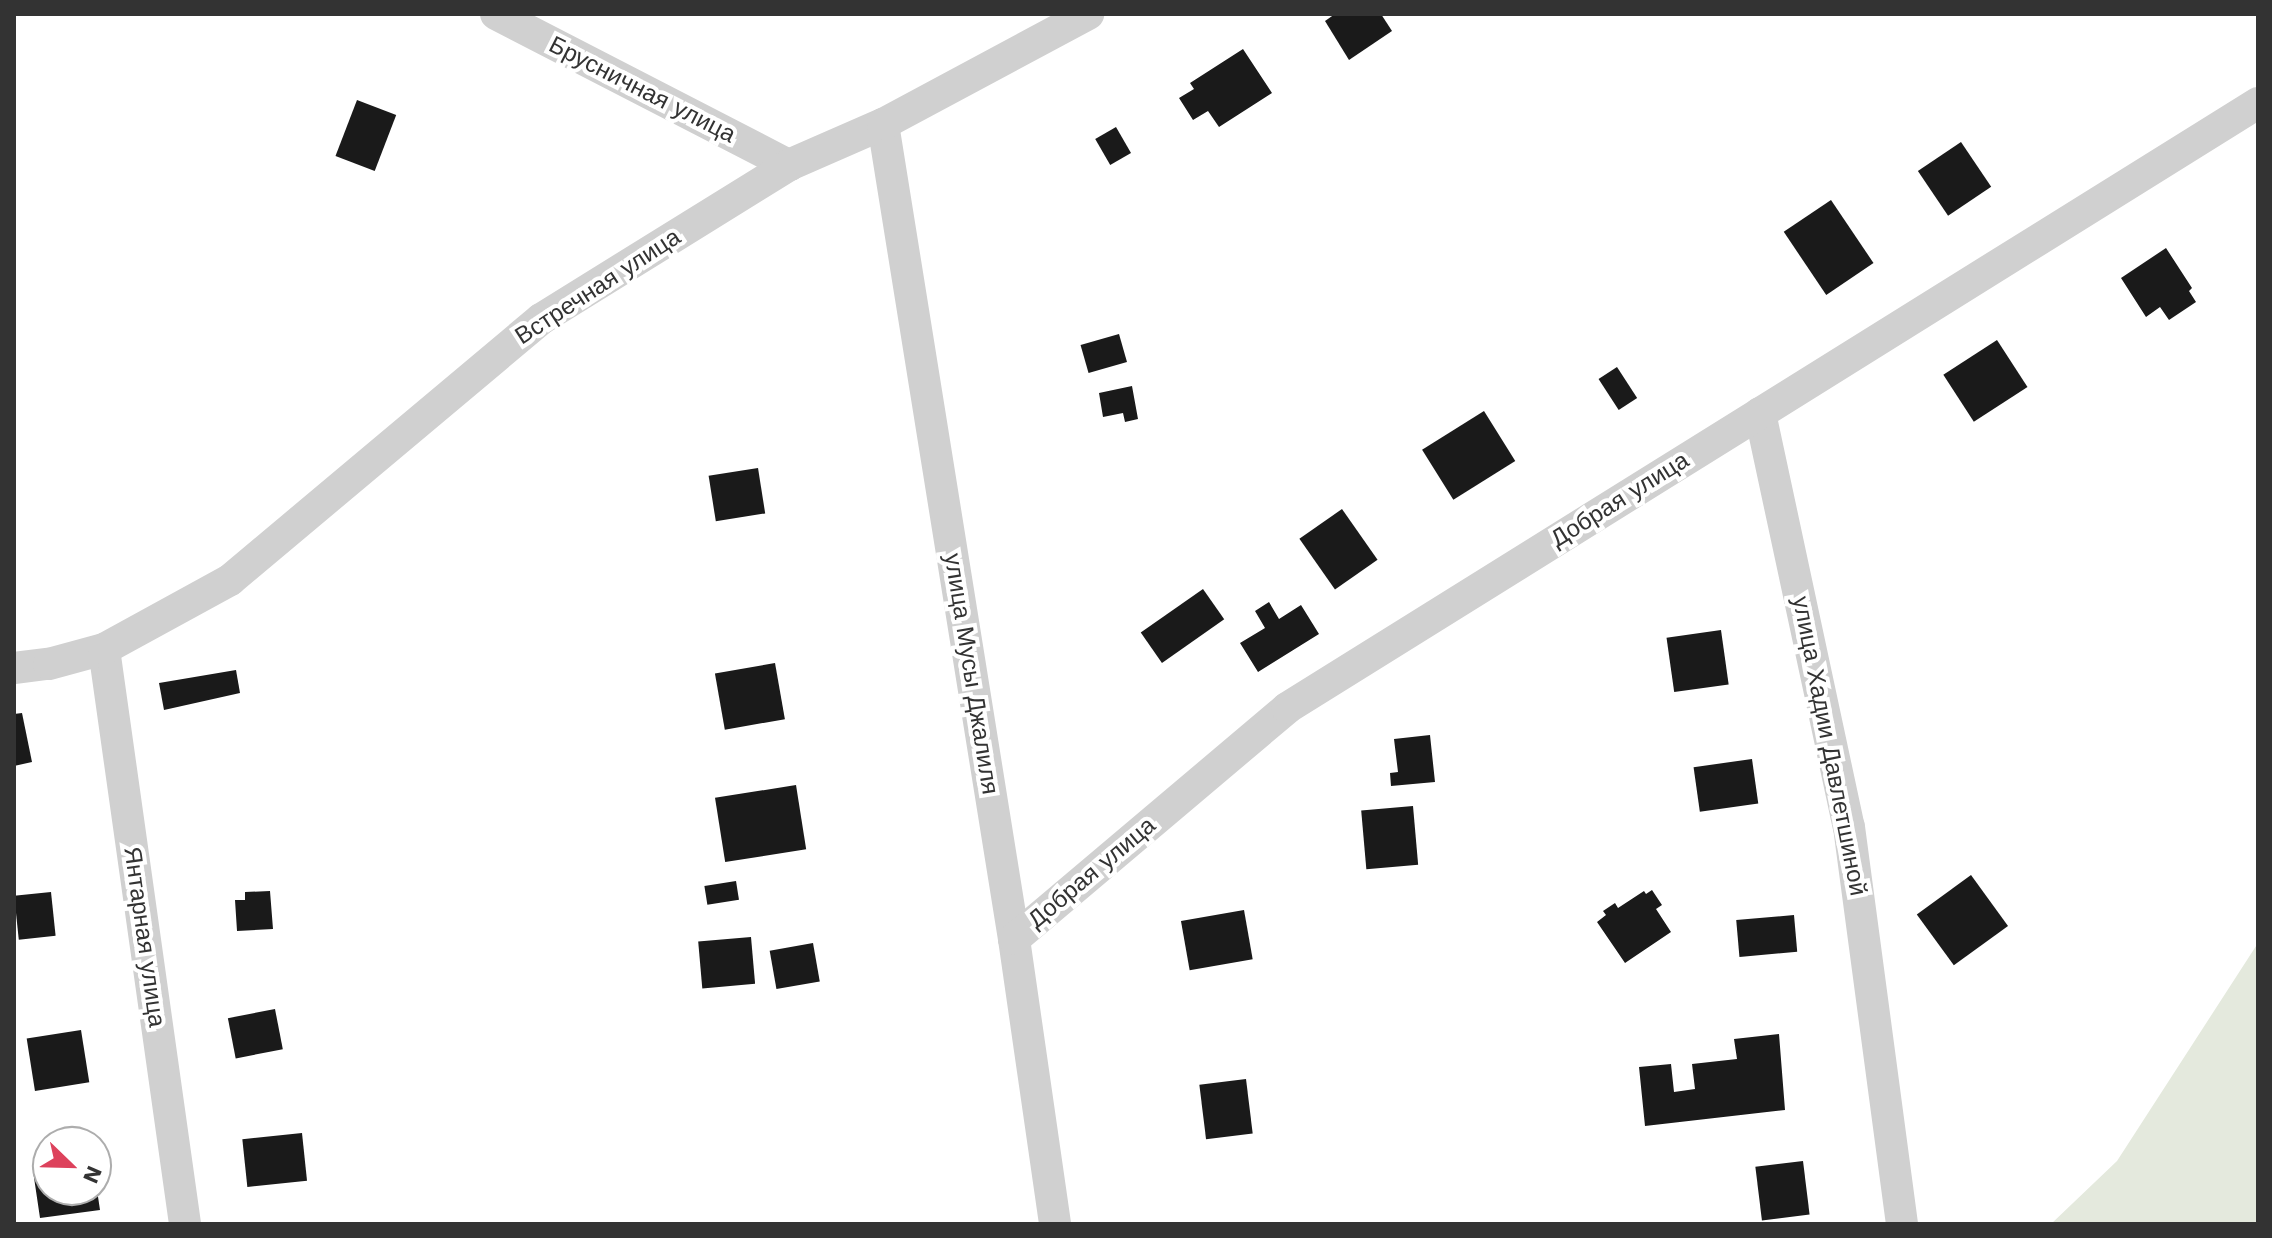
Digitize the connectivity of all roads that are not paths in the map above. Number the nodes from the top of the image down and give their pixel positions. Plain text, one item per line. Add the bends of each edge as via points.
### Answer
1 (496, 14) edge
2 (1088, 14) edge
3 (2258, 103) edge
4 (883, 124) junction
5 (789, 165) junction
6 (1760, 413) junction
7 (104, 649) junction
8 (14, 668) edge
9 (1014, 939) junction
10 (185, 1224) edge
11 (1055, 1224) edge
12 (1902, 1224) edge

1 - 5 street, Брусничная улица
2 - 4 street, Встречная улица
3 - 6 street, Добрая улица
4 - 5 street, Встречная улица
4 - 9 street, улица Мусы Джалиля
5 - 7 street, Встречная улица via 541,319 230,580
6 - 9 street, Добрая улица via 1287,708
6 - 12 street, улица Хадии Давлетшиной via 1849,827
7 - 8 street, Встречная улица
7 - 10 street, Янтарная улица
9 - 11 street, улица Мусы Джалиля

